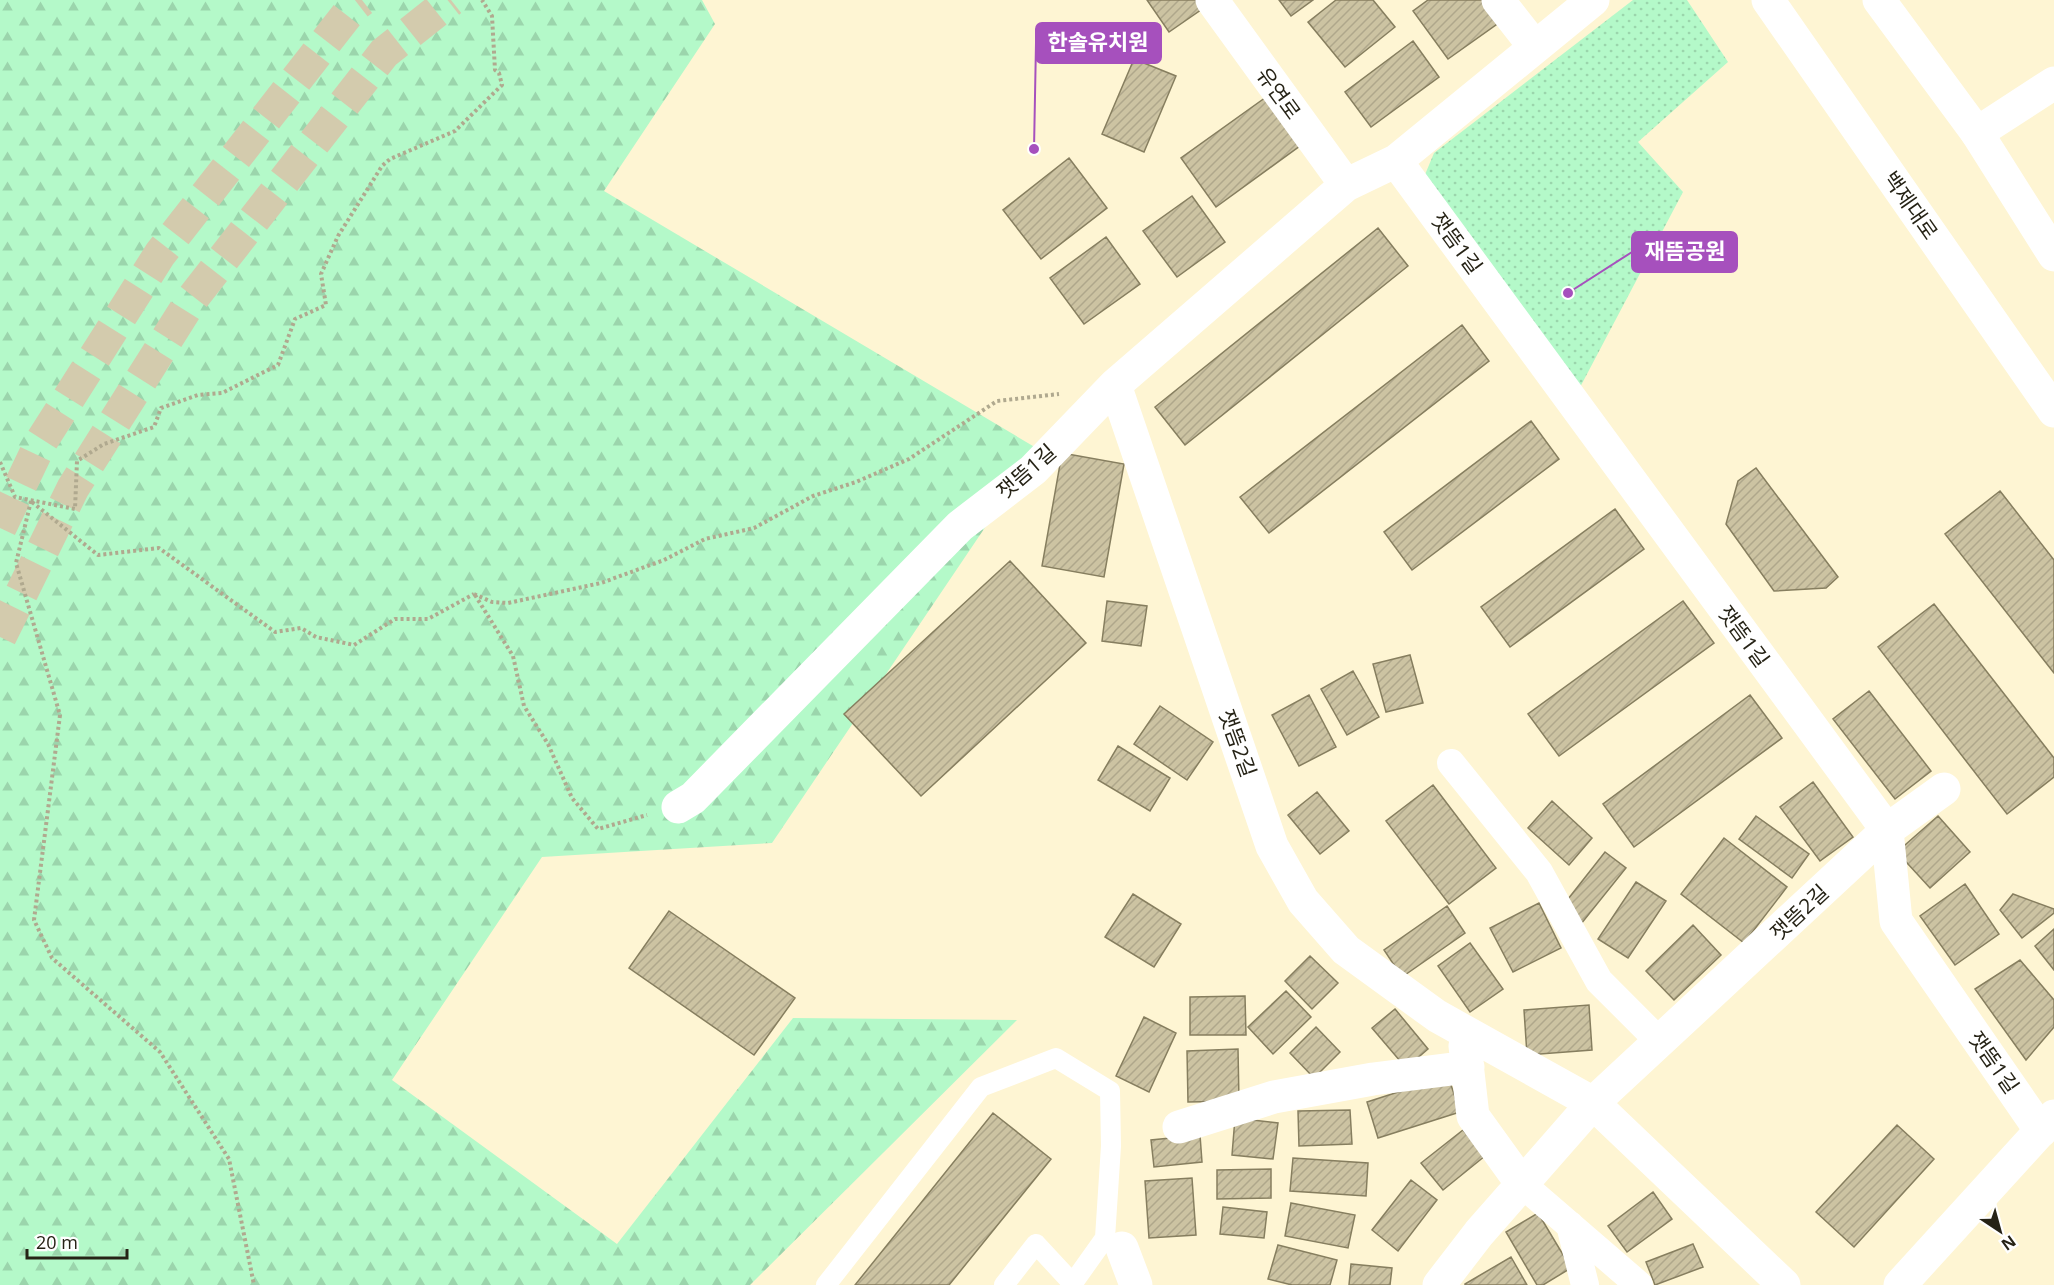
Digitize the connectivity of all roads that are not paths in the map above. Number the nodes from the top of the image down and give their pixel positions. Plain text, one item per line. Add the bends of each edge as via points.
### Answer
1 (1212, 0) edge
2 (1498, 0) edge
3 (1593, 0) edge
4 (1768, 0) edge
5 (1880, 0) edge
6 (1534, 46) junction
7 (2054, 82) edge
8 (1977, 133) junction
9 (1396, 161) junction
10 (1346, 185) junction
11 (2054, 255) edge
12 (1115, 385) junction
13 (2054, 411) edge
14 (1451, 763) dead end
15 (1944, 789) dead end
16 (678, 807) road end
17 (1887, 830) junction
18 (1463, 1030) junction
19 (1659, 1041) junction
20 (1468, 1067) junction
21 (1593, 1103) junction
22 (2048, 1124) edge
23 (1179, 1127) dead end
24 (1522, 1184) junction
25 (1570, 1226) junction
26 (1122, 1248) dead end
27 (1073, 1284) edge
28 (826, 1285) edge
29 (1004, 1285) edge
30 (1136, 1285) edge
31 (1439, 1285) edge
32 (1585, 1285) edge
33 (1640, 1285) edge
34 (1784, 1285) edge
35 (1900, 1285) edge

1 - 10 street, 유연로
2 - 6 street
3 - 6 street, 잿뜸1길
4 - 13 street, 백제대로
5 - 8 street
6 - 9 street, 잿뜸1길
7 - 8 street
8 - 11 street
9 - 10 street, 잿뜸1길
9 - 17 street, 잿뜸1길
10 - 12 street, 잿뜸1길
12 - 16 street, 잿뜸1길 via 1033,470 960,526 693,798
12 - 18 street, 잿뜸2길 via 1272,846 1303,901 1346,950 1437,1016
14 - 19 street via 1539,872 1599,981
15 - 17 street, 잿뜸2길
17 - 19 street, 잿뜸2길
17 - 22 street, 잿뜸1길 via 1896,921
18 - 20 street
18 - 21 street, 잿뜸2길
19 - 21 street, 잿뜸2길
20 - 23 street via 1274,1097
20 - 24 street via 1473,1116
21 - 24 street, 잿뜸2길
21 - 34 street, 잿뜸2길
22 - 35 street
24 - 25 street
24 - 31 street, 잿뜸2길
25 - 32 street
25 - 33 street
26 - 30 street
27 - 28 lane via 1105,1238 1110,1091 1056,1058 981,1087
27 - 29 lane via 1036,1244

